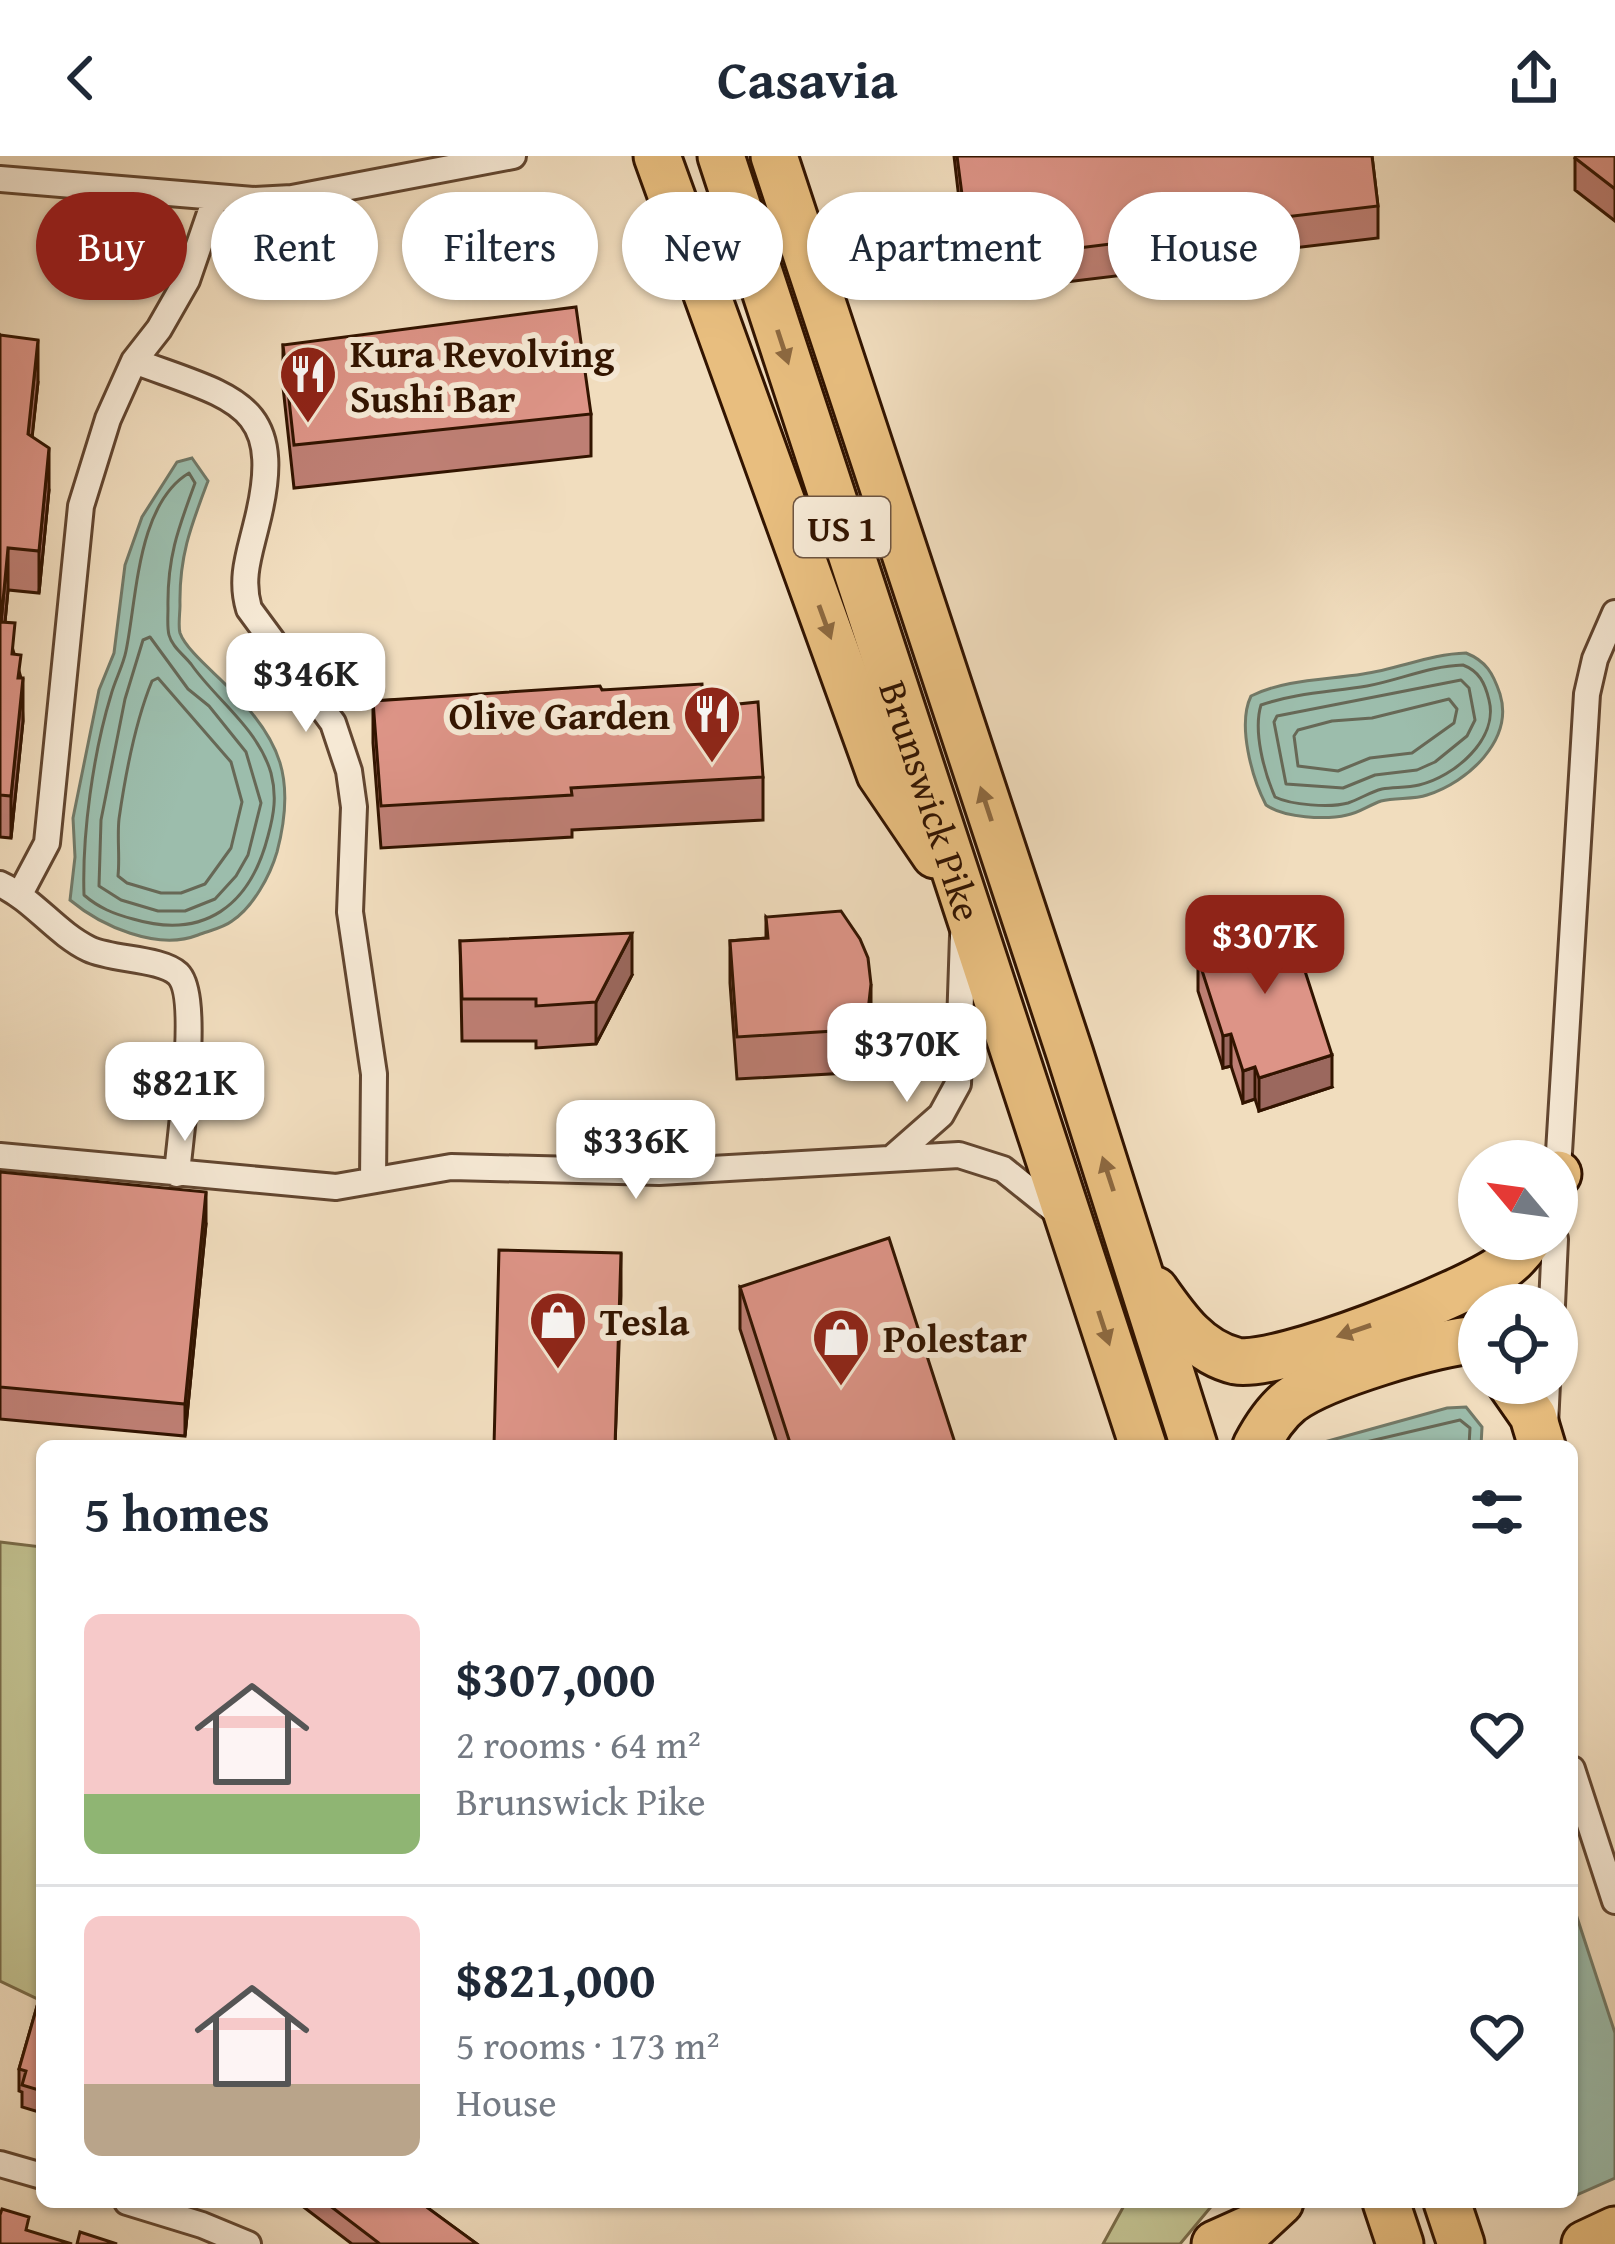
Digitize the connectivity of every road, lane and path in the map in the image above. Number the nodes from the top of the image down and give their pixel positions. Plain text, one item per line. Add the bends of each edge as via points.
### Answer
1 (457, 156) edge
2 (513, 156) edge
3 (629, 156) edge
4 (721, 156) edge
5 (778, 159) edge
6 (426, 172) junction
7 (663, 174) edge
8 (0, 179) edge
9 (323, 192) edge
10 (211, 199) edge
11 (211, 211) edge
12 (134, 361) junction
13 (1615, 614) edge
14 (10, 889) edge
15 (963, 898) junction
16 (1559, 1140) edge
17 (0, 1156) edge
18 (892, 1158) junction
19 (177, 1174) junction
20 (373, 1180) junction
21 (1070, 1224) junction
22 (1133, 1252) junction
23 (1509, 1260) edge
24 (1458, 1319) edge
25 (1430, 1327) junction
26 (1458, 1334) edge
27 (1458, 1345) edge
28 (1525, 1404) edge
29 (1546, 1404) edge
30 (1141, 1440) edge
31 (1192, 1440) edge
32 (1260, 1440) edge
33 (1541, 1440) edge
34 (1543, 1440) edge
35 (1578, 1787) edge
36 (1615, 1901) edge
37 (0, 2164) edge
38 (36, 2174) edge
39 (147, 2208) edge
40 (1274, 2208) edge
41 (1388, 2208) edge
42 (1449, 2208) edge
43 (248, 2244) edge
44 (1215, 2244) edge
45 (1400, 2244) edge
46 (1461, 2244) edge

1 - 6 street
2 - 6 street
3 - 7 street
4 -> 15 highway, Brunswick Pike / US 1
22 -> 5 highway, Brunswick Pike / US 1
6 - 9 street
7 -> 15 highway via 880,774
8 - 10 street
11 - 12 street via 188,280
12 - 14 street via 82,506 47,843
12 - 20 street via 242,407 266,439 243,588 249,609 333,723 350,771 350,912 371,1040
13 - 16 street via 1587,694
14 - 19 street via 89,949 179,975 191,1002
15 - 18 street via 958,1084 941,1115
15 - 21 highway, Brunswick Pike / US 1
17 - 19 street
18 - 20 street via 659,1172 451,1167
18 - 21 street via 980,1159 1028,1186
19 - 20 street via 304,1187
21 -> 30 highway, Brunswick Pike / US 1
25 -> 22 highway via 1234,1360 1204,1348 1180,1325
22 - 31 highway, Brunswick Pike / US 1
23 - 25 highway
24 - 25 highway
25 - 26 highway
25 - 27 highway
25 - 32 highway via 1306,1390
28 - 33 highway
29 - 34 street
35 - 36 street
37 - 38 street
39 - 43 street
40 - 44 highway
41 - 45 highway
42 - 46 highway

